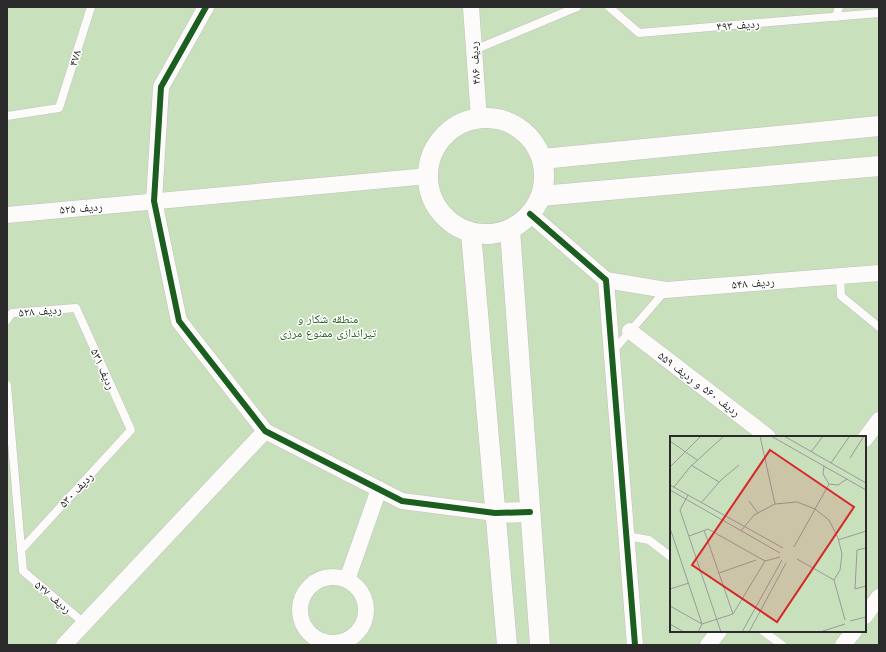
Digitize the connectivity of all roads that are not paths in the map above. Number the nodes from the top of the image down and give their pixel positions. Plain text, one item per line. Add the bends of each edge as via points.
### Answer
1 (91, 7) edge
2 (206, 7) edge
3 (471, 7) edge
4 (577, 7) edge
5 (609, 7) edge
6 (839, 7) edge
7 (879, 13) edge
8 (836, 17) junction
9 (474, 50) junction
10 (7, 116) edge
11 (479, 119) junction
12 (879, 126) edge
13 (542, 159) junction
14 (879, 166) edge
15 (428, 176) junction
16 (541, 196) junction
17 (154, 201) junction
18 (530, 214) junction
19 (7, 215) edge
20 (510, 230) junction
21 (471, 233) junction
22 (879, 273) edge
23 (840, 276) junction
24 (606, 280) junction
25 (666, 290) junction
26 (76, 308) joint
27 (7, 320) edge
28 (879, 327) edge
29 (630, 332) junction
30 (612, 352) junction
31 (7, 386) edge
32 (879, 420) edge
33 (131, 430) joint
34 (265, 431) junction
35 (767, 436) edge
36 (866, 438) edge
37 (379, 489) junction
38 (530, 512) junction
39 (495, 513) junction
40 (626, 536) junction
41 (20, 550) junction
42 (670, 556) edge
43 (347, 580) junction
44 (879, 597) edge
45 (866, 615) edge
46 (84, 623) junction
47 (718, 632) edge
48 (764, 632) edge
49 (853, 632) edge
50 (64, 645) edge
51 (507, 645) edge
52 (540, 645) edge
53 (635, 645) edge
54 (708, 645) edge
55 (782, 645) edge
56 (843, 645) edge

1 - 10 lane, ۴۷۸ via 60,108
2 - 17 street via 161,87
3 - 9 street, ردیف ۴۸۶
4 - 9 lane
5 - 8 lane, ردیف ۴۹۳ via 639,33
6 - 8 lane
7 - 8 lane, ردیف ۴۹۳
9 - 11 street, ردیف ۴۸۶
11 - 13 street via 490,118 509,122 525,132
11 - 15 street via 454,127 440,140 431,157
12 - 13 street
13 - 16 street via 544,186
14 - 16 street
15 - 17 street, ردیف ۵۲۵
15 - 21 street via 431,195 440,212 454,225
16 - 18 street
17 - 19 street, ردیف ۵۲۵
17 - 34 street via 179,321
18 - 20 street via 526,220
18 - 24 street
20 - 21 street via 491,235
20 - 38 street
21 - 39 street
22 - 23 street, ردیف ۵۴۸
23 - 25 street, ردیف ۵۴۸
23 - 28 lane via 841,296
24 - 25 street, ردیف ۵۴۸
24 - 30 street
25 - 29 lane
26 - 27 lane, ردیف ۵۲۸ via 12,313
26 - 33 lane, ردیف ۵۳۱
29 - 30 lane
29 - 35 street, ردیف ۵۶۰ و ردیف ۵۵۹
30 - 40 street
31 - 41 lane
32 - 36 street
33 - 41 lane, ردیف ۵۳۰
34 - 37 street
34 - 46 street
37 - 39 street via 402,501
37 - 43 street
38 - 39 street
38 - 52 street
39 - 51 street
40 - 42 lane via 649,540
40 - 53 street
41 - 46 lane, ردیف ۵۲۷ via 22,571
43 - 43 street via 356,586 362,595 366,617 354,636 345,642 322,642 305,629 300,619 302,598 315,582 336,577
44 - 45 street
46 - 50 street
47 - 54 street
48 - 55 lane
49 - 56 street

